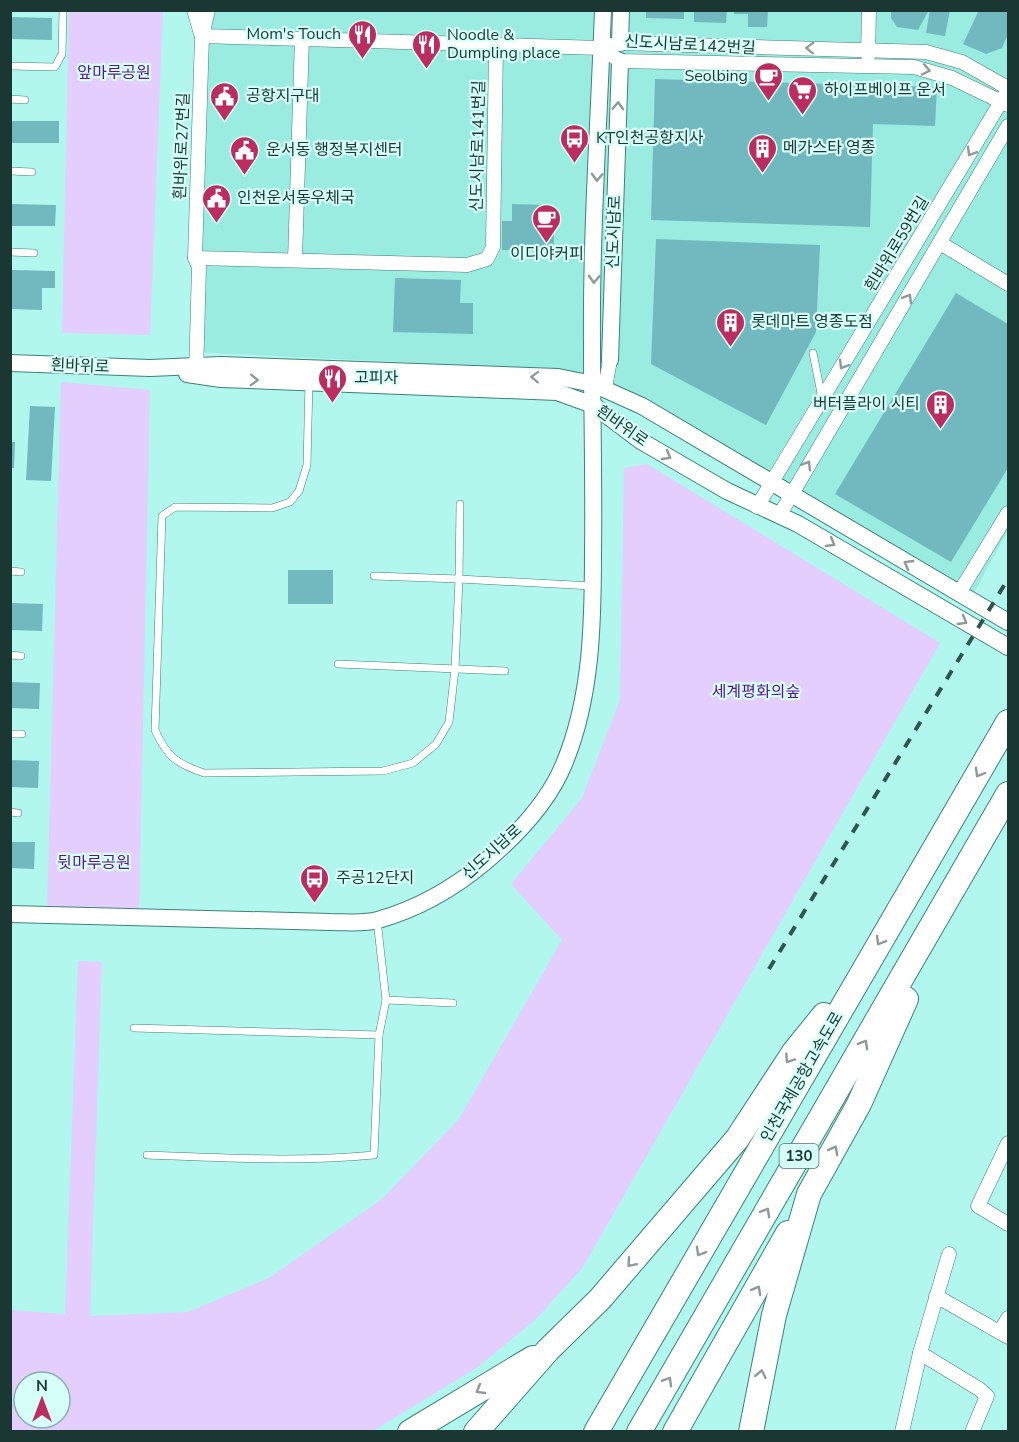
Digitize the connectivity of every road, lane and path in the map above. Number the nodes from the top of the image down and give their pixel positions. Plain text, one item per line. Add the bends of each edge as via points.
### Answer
1 (63, 10) edge
2 (194, 10) edge
3 (208, 10) edge
4 (603, 10) edge
5 (621, 10) edge
6 (868, 10) edge
7 (202, 36) junction
8 (302, 38) junction
9 (620, 43) junction
10 (496, 45) junction
11 (601, 48) junction
12 (868, 50) junction
13 (620, 61) junction
14 (10, 66) edge
15 (867, 67) junction
16 (1007, 96) edge
17 (10, 99) edge
18 (25, 100) dead end
19 (1008, 126) edge
20 (10, 171) edge
21 (32, 172) dead end
22 (940, 243) junction
23 (10, 252) edge
24 (34, 253) dead end
25 (195, 258) junction
26 (295, 260) junction
27 (1008, 284) edge
28 (813, 353) dead end
29 (610, 360) joint
30 (10, 363) edge
31 (192, 370) junction
32 (309, 382) junction
33 (599, 386) junction
34 (822, 399) junction
35 (597, 408) junction
36 (771, 484) junction
37 (790, 495) junction
38 (460, 504) dead end
39 (757, 507) junction
40 (1008, 513) edge
41 (779, 516) junction
42 (10, 571) edge
43 (21, 572) dead end
44 (374, 576) dead end
45 (459, 579) junction
46 (593, 586) junction
47 (959, 593) junction
48 (1008, 622) edge
49 (1008, 647) edge
50 (10, 655) edge
51 (21, 656) dead end
52 (338, 664) dead end
53 (455, 669) junction
54 (505, 671) dead end
55 (1008, 722) edge
56 (10, 734) edge
57 (22, 734) dead end
58 (1008, 794) edge
59 (959, 881) junction
60 (10, 914) edge
61 (376, 920) junction
62 (866, 966) junction
63 (386, 1000) junction
64 (453, 1003) dead end
65 (134, 1028) dead end
66 (379, 1035) junction
67 (1008, 1143) edge
68 (147, 1155) dead end
69 (810, 1194) junction
70 (1008, 1224) edge
71 (949, 1254) dead end
72 (936, 1296) junction
73 (1008, 1318) edge
74 (1004, 1334) edge
75 (548, 1350) junction
76 (920, 1353) junction
77 (410, 1431) edge
78 (476, 1431) edge
79 (596, 1431) edge
80 (639, 1431) edge
81 (675, 1431) edge
82 (751, 1431) edge
83 (902, 1431) edge
84 (972, 1431) edge

1 - 14 lane via 62,54 55,67
2 - 7 street, 흰바위로27번길
3 - 7 street, 흰바위로27번길
4 - 11 street, 신도시남로
5 - 9 street, 신도시남로
6 - 12 street
7 - 8 street
7 - 25 street, 흰바위로27번길
8 - 10 street
8 - 26 street
9 - 11 street, 신도시남로142번길
12 -> 9 street, 신도시남로142번길
9 - 13 street, 신도시남로
10 - 11 street
10 - 26 street, 신도시남로141번길 via 493,247 487,259 466,265
11 - 13 street, 신도시남로142번길
11 -> 33 street, 신도시남로 via 591,342
12 - 15 street
12 - 16 street, 신도시남로142번길 via 941,55 984,73
13 - 15 street, 신도시남로142번길
29 -> 13 street, 신도시남로
15 -> 16 street, 신도시남로142번길 via 932,70
16 -> 34 street, 흰바위로59번길
17 - 18 lane
19 - 22 street
20 - 21 lane
22 - 27 street
37 -> 22 street
23 - 24 lane
25 - 26 street
25 - 31 street, 흰바위로27번길 via 191,267
28 - 34 lane
29 - 33 street, 신도시남로
30 - 31 street, 흰바위로
31 -> 32 street, 흰바위로 via 221,379
33 -> 31 street, 흰바위로 via 558,377
32 - 35 street, 흰바위로 via 543,390
32 - 53 lane via 307,465 299,491 290,502 272,508 175,507 162,516 155,730 163,748 181,766 204,773 383,771 413,763 436,744 449,722
33 - 35 street, 신도시남로
33 - 36 street, 흰바위로 via 642,406
34 - 36 street, 흰바위로59번길
35 -> 39 street, 흰바위로 via 641,441
35 - 46 street, 신도시남로
36 - 37 street, 흰바위로
36 - 39 street, 흰바위로59번길
37 - 41 street
47 -> 37 street, 흰바위로
38 - 45 lane
39 - 41 street, 흰바위로
40 - 47 street
41 -> 49 street, 흰바위로
42 - 43 lane
44 - 45 lane
45 - 46 lane
45 - 53 lane
46 - 61 street, 신도시남로 via 587,680 579,721 563,766 537,810 465,878 426,901
47 - 48 street, 흰바위로
50 - 51 lane
52 - 53 lane
53 - 54 lane
55 -> 62 highway, 인천국제공항고속도로 / 130
56 - 57 lane
58 - 59 highway, 130
69 -> 59 highway via 859,1104
80 -> 59 highway, 130
60 - 61 street, 신도시남로
61 - 63 lane
62 -> 75 highway via 794,1052 737,1139 600,1299
62 -> 79 highway, 인천국제공항고속도로 / 130
63 - 64 lane
63 - 66 lane
65 - 66 lane
66 - 68 lane via 374,1155 249,1159
67 - 70 street via 978,1206
81 -> 69 highway
82 -> 69 highway via 774,1315
71 - 72 street
72 - 74 street
72 - 76 street
73 - 74 street
75 -> 77 highway
75 - 78 highway
76 - 83 street
76 - 84 street via 987,1396

